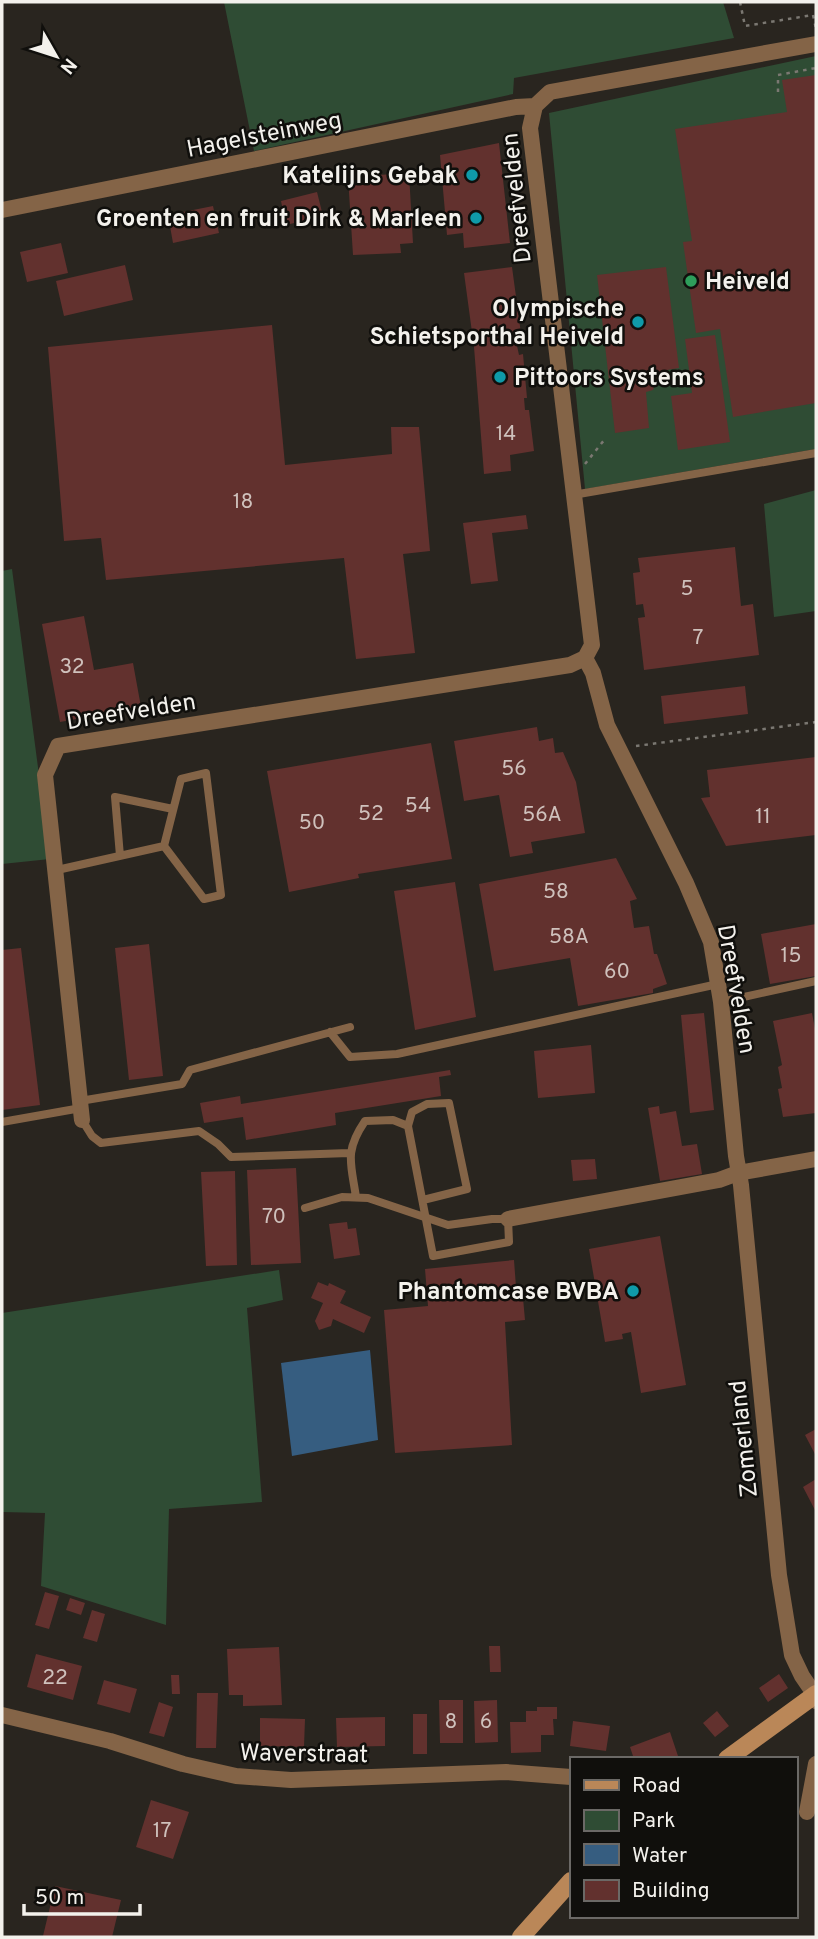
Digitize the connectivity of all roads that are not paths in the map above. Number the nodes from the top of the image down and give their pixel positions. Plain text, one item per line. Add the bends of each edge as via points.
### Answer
1 (816, 44) edge
2 (535, 106) junction
3 (2, 209) edge
4 (816, 453) edge
5 (572, 488) junction
6 (584, 658) junction
7 (173, 809) junction
8 (164, 846) junction
9 (120, 856) junction
10 (57, 870) junction
11 (816, 981) edge
12 (718, 984) junction
13 (721, 1002) junction
14 (350, 1027) dead end
15 (330, 1032) junction
16 (81, 1110) junction
17 (2, 1122) edge
18 (408, 1126) junction
19 (349, 1153) junction
20 (816, 1159) edge
21 (738, 1173) junction
22 (356, 1197) junction
23 (423, 1200) junction
24 (305, 1208) dead end
25 (426, 1217) junction
26 (508, 1219) junction
27 (816, 1697) edge
28 (2, 1715) edge
29 (730, 1757) edge
30 (816, 1764) edge
31 (570, 1777) edge
32 (807, 1812) dead end
33 (570, 1882) edge
34 (521, 1937) edge

1 - 2 street, Dreefvelden via 550,92
2 - 3 street, Hagelsteinweg
2 - 5 street, Dreefvelden via 530,128
4 - 5 lane
5 - 6 street, Dreefvelden via 592,645
6 - 10 street, Dreefvelden via 570,666 58,746 46,775
6 - 12 street, Dreefvelden via 617,748 700,914 711,942
7 - 8 lane
7 - 8 lane via 181,779 206,773 220,895 204,899
7 - 9 lane via 115,797
8 - 9 lane
9 - 10 lane
10 - 16 street, Dreefvelden
11 - 13 lane
12 - 13 street, Dreefvelden
12 - 15 lane via 397,1054 350,1057
13 - 21 street, Dreefvelden
14 - 15 lane
15 - 16 lane via 190,1070 182,1084
16 - 17 lane
16 - 19 lane via 92,1136 101,1143 199,1131 231,1157
18 - 19 lane via 393,1119 365,1121
18 - 23 lane
18 - 23 lane via 412,1112 427,1104 449,1103 467,1189
19 - 22 lane
20 - 21 street
21 - 26 street
21 - 27 street, Zomerland via 779,1574 792,1655
22 - 24 lane
22 - 25 lane
23 - 25 lane
25 - 26 lane via 448,1225
25 - 26 lane via 433,1256 509,1242
27 - 29 street
28 - 31 street, Waverstraat via 236,1776 291,1780 506,1772
30 - 32 street
33 - 34 street

